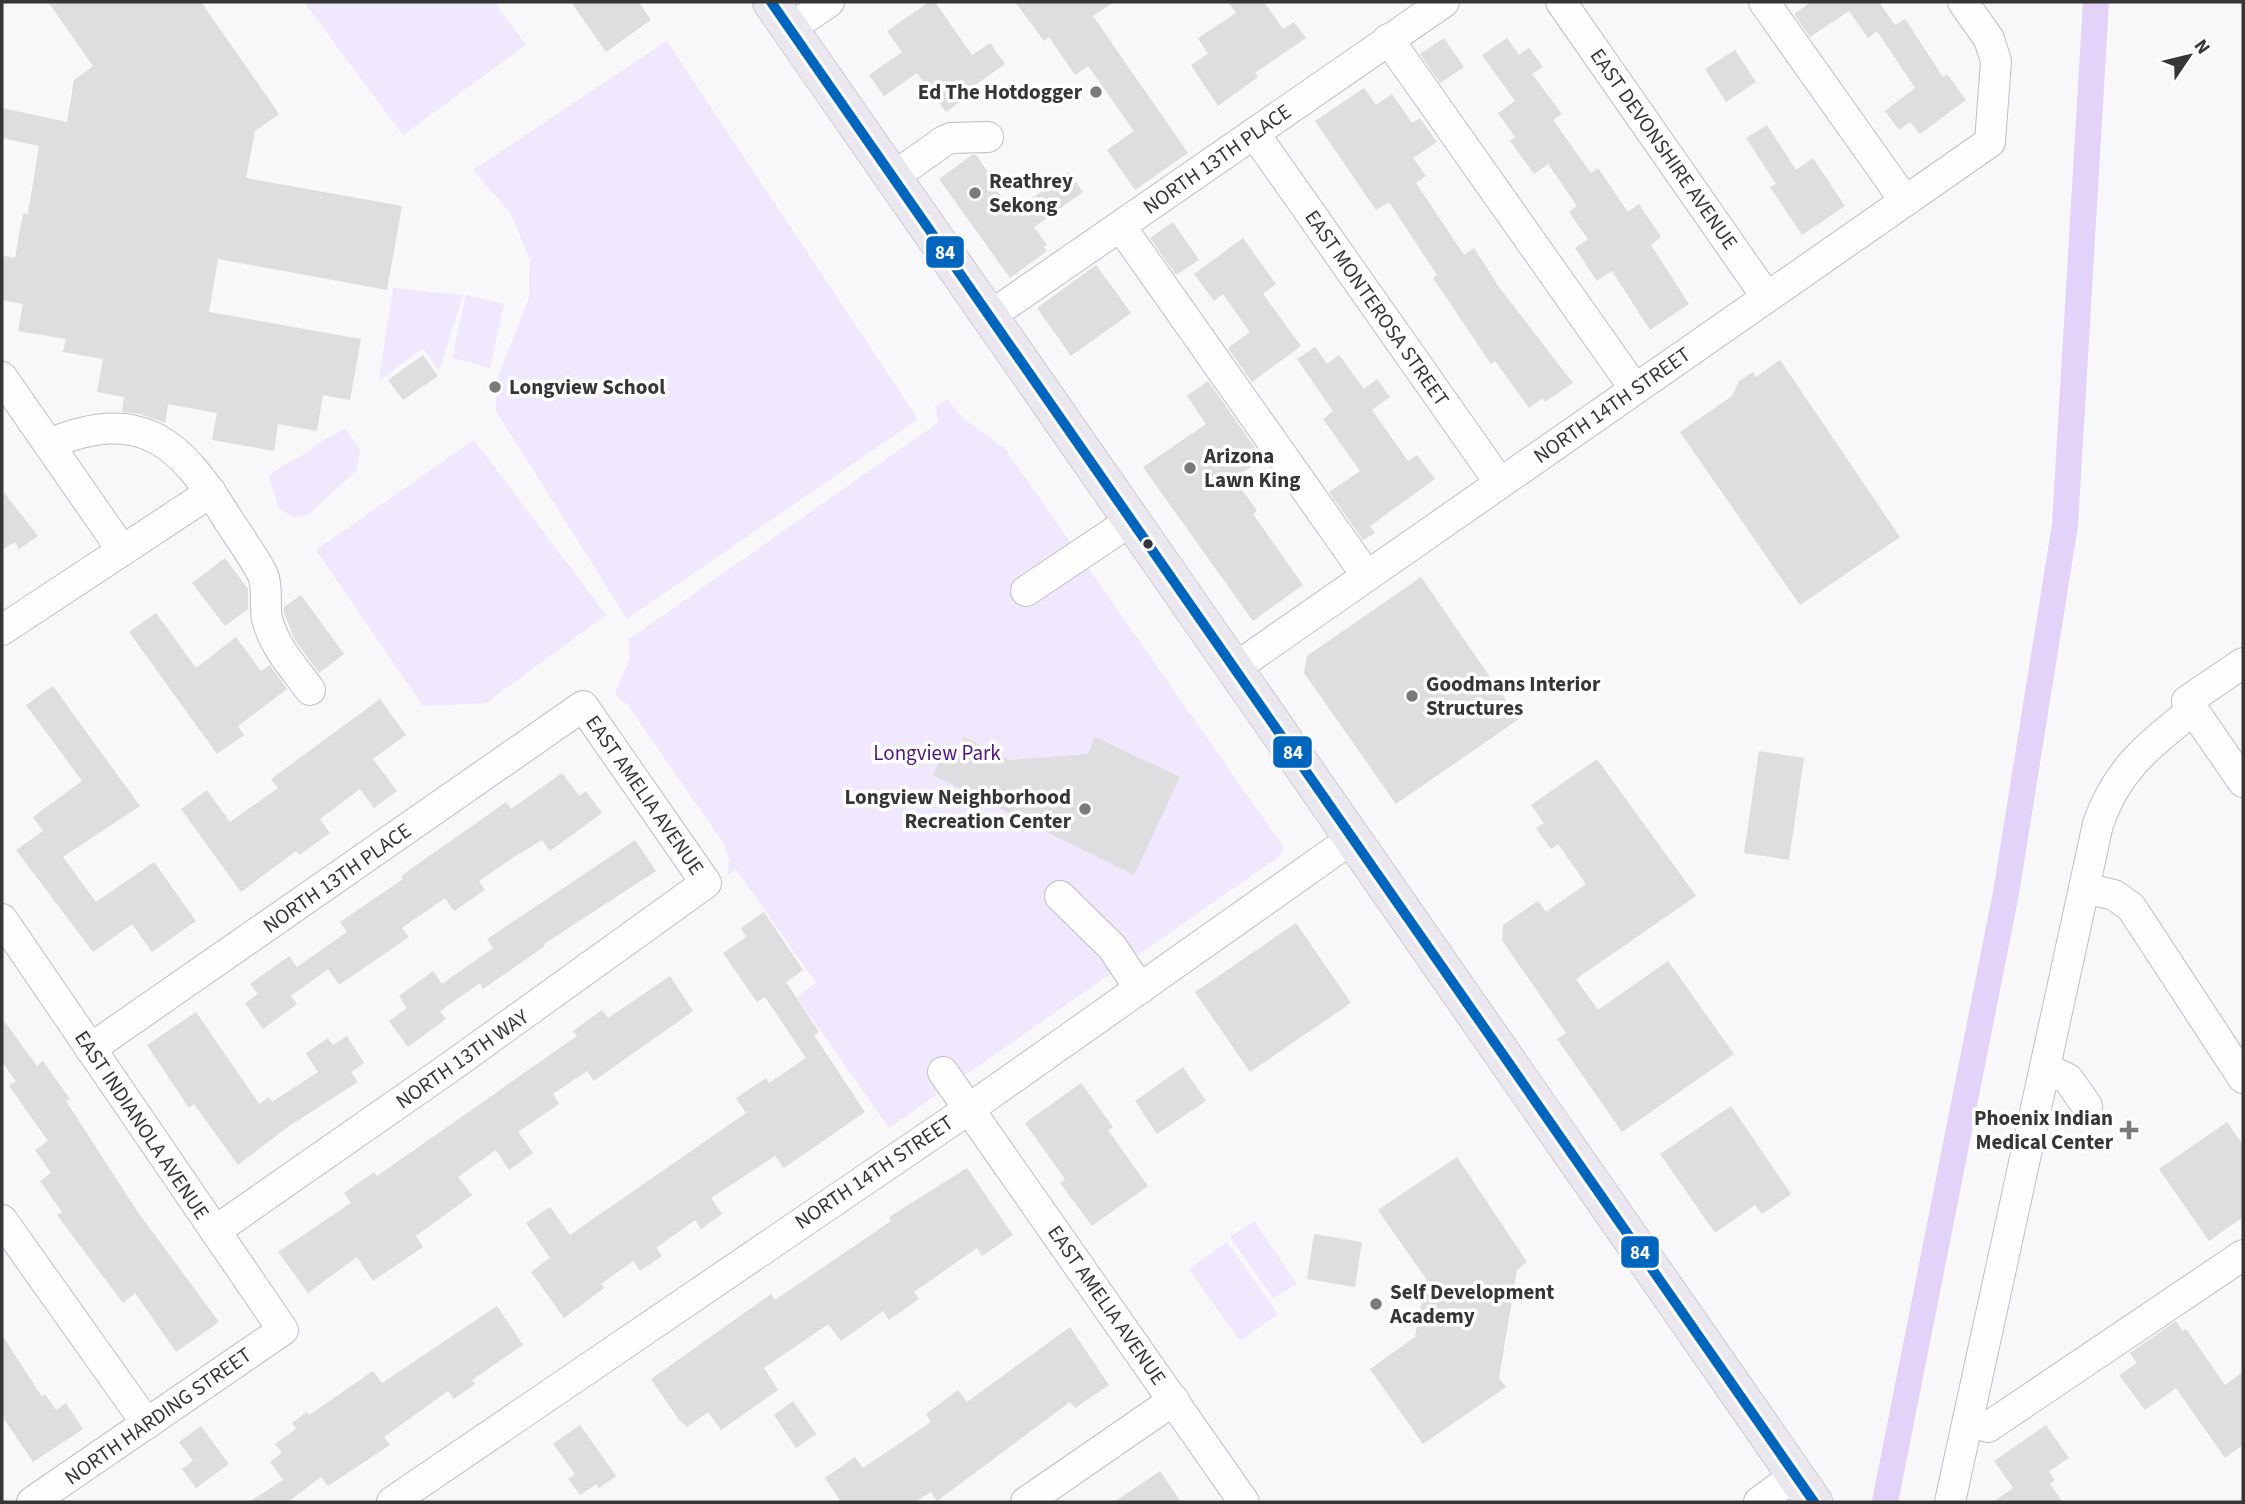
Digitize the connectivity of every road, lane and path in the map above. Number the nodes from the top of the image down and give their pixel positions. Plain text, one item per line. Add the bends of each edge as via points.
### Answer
1 (829, 2) edge
2 (1444, 2) edge
3 (1561, 2) edge
4 (1764, 2) edge
5 (1963, 2) edge
6 (780, 15) edge
7 (1388, 40) junction
8 (1254, 133) junction
9 (988, 137) dead end
10 (893, 177) junction
11 (1905, 201) junction
12 (1121, 227) junction
13 (1766, 296) junction
14 (990, 316) junction
15 (2, 377) edge
16 (1635, 389) junction
17 (49, 444) junction
18 (1500, 483) junction
19 (211, 492) junction
20 (1132, 520) junction
21 (122, 550) junction
22 (1367, 576) junction
23 (1026, 590) dead end
24 (2, 630) edge
25 (2243, 663) edge
26 (1235, 668) junction
27 (310, 690) dead end
28 (583, 706) joint
29 (2193, 710) junction
30 (2243, 782) edge
31 (1353, 838) junction
32 (706, 883) joint
33 (2084, 888) junction
34 (1060, 896) dead end
35 (2, 919) edge
36 (1140, 989) junction
37 (90, 1049) junction
38 (2045, 1068) junction
39 (943, 1072) dead end
40 (2243, 1078) edge
41 (2087, 1106) dead end
42 (968, 1109) junction
43 (2, 1220) edge
44 (215, 1231) junction
45 (2243, 1255) edge
46 (283, 1330) joint
47 (1174, 1400) junction
48 (1968, 1421) junction
49 (147, 1424) junction
50 (1805, 1489) edge
51 (32, 1502) edge
52 (392, 1502) edge
53 (1026, 1502) edge
54 (1244, 1502) edge
55 (1759, 1502) edge
56 (1950, 1502) edge

1 - 6 street
2 - 7 street, NORTH 13TH PLACE
3 - 13 street, EAST DEVONSHIRE AVENUE
4 - 11 street
5 - 11 street, NORTH 14TH STREET via 1989,39 1996,61 1990,142
6 - 10 main road
7 - 8 street, NORTH 13TH PLACE
7 - 16 street
8 - 12 street, NORTH 13TH PLACE
8 - 18 street, EAST MONTEROSA STREET
9 - 10 street via 951,138
10 - 14 main road
11 - 13 street, NORTH 14TH STREET
12 - 14 street, NORTH 13TH PLACE
12 - 22 street
13 - 16 street, NORTH 14TH STREET
14 - 20 main road
15 - 17 street
16 - 18 street, NORTH 14TH STREET
17 - 19 street via 73,434 107,429 139,432 162,439 181,454
17 - 21 street
18 - 22 street, NORTH 14TH STREET
19 - 21 street
19 - 27 street via 263,576 267,620 278,646
20 - 23 street
20 - 26 main road
21 - 24 street
22 - 26 street, NORTH 14TH STREET
25 - 29 street via 2187,701
26 - 31 main road
28 - 32 street, EAST AMELIA AVENUE
28 - 37 street, NORTH 13TH PLACE
29 - 30 street
29 - 33 street via 2140,753 2107,797
31 - 36 street, NORTH 14TH STREET
31 - 50 main road
32 - 44 street, NORTH 13TH WAY
33 - 38 street
33 - 40 street via 2114,895 2131,908
34 - 36 street via 1112,947
35 - 37 street, EAST INDIANOLA AVENUE
36 - 42 street, NORTH 14TH STREET
37 - 44 street, EAST INDIANOLA AVENUE
38 - 41 street via 2068,1079
38 - 48 street
39 - 42 street, EAST AMELIA AVENUE
42 - 47 street, EAST AMELIA AVENUE
42 - 52 street, NORTH 14TH STREET
43 - 49 street
44 - 46 street, EAST INDIANOLA AVENUE
45 - 48 street via 1988,1427
46 - 49 street, NORTH HARDING STREET
47 - 53 street
47 - 54 street, EAST AMELIA AVENUE
48 - 56 street
49 - 51 street, NORTH HARDING STREET
50 - 55 street

